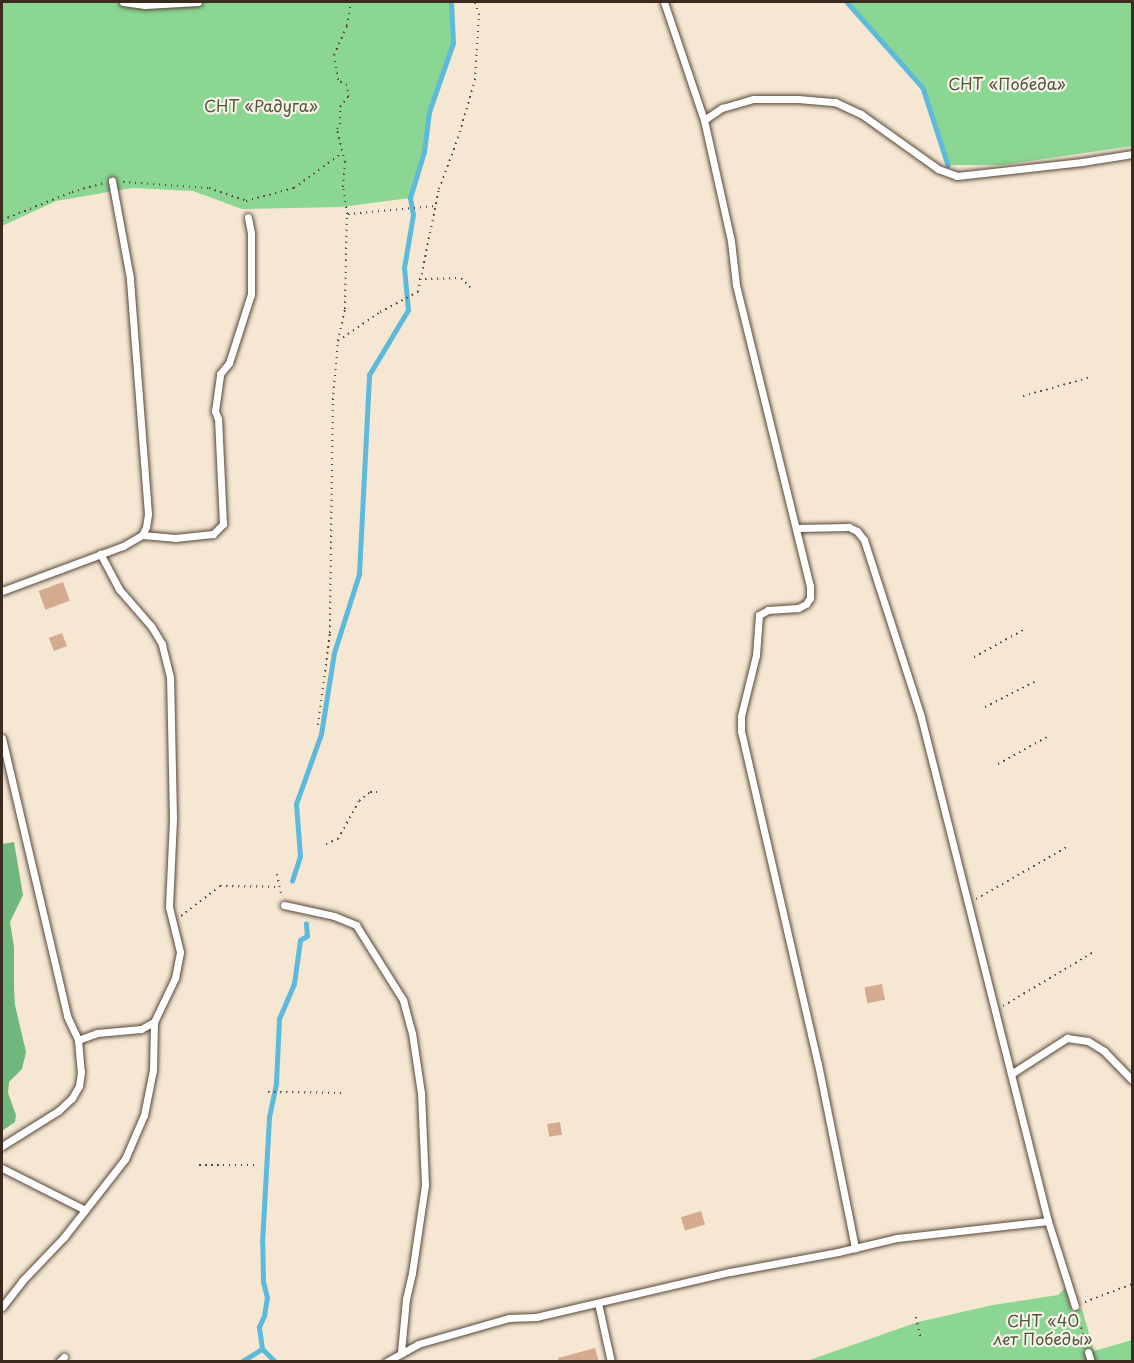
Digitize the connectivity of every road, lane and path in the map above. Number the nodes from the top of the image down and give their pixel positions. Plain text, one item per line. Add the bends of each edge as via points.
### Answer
1 (123, 2) edge
2 (198, 2) edge
3 (351, 2) edge
4 (475, 2) edge
5 (664, 2) edge
6 (704, 120) junction
7 (343, 152) junction
8 (1132, 154) edge
9 (112, 181) junction
10 (435, 206) junction
11 (347, 214) junction
12 (248, 217) dead end
13 (2, 220) edge
14 (419, 279) junction
15 (470, 287) dead end
16 (338, 341) junction
17 (1091, 377) dead end
18 (1023, 396) dead end
19 (797, 528) junction
20 (142, 535) junction
21 (99, 554) junction
22 (2, 591) edge
23 (1025, 629) dead end
24 (974, 657) dead end
25 (1036, 681) dead end
26 (985, 707) dead end
27 (318, 725) dead end
28 (1047, 737) dead end
29 (2, 738) edge
30 (998, 764) dead end
31 (380, 792) dead end
32 (326, 844) dead end
33 (1067, 847) dead end
34 (277, 874) dead end
35 (968, 903) junction
36 (284, 904) dead end
37 (172, 923) junction
38 (1092, 953) dead end
39 (995, 1011) junction
40 (154, 1022) junction
41 (78, 1040) junction
42 (1011, 1074) junction
43 (1132, 1080) edge
44 (268, 1092) dead end
45 (345, 1093) dead end
46 (2, 1146) edge
47 (199, 1165) dead end
48 (258, 1165) dead end
49 (2, 1168) edge
50 (85, 1210) junction
51 (1048, 1221) junction
52 (855, 1248) junction
53 (1132, 1284) edge
54 (598, 1303) junction
55 (1075, 1306) junction
56 (2, 1307) edge
57 (916, 1317) dead end
58 (921, 1340) dead end
59 (401, 1352) junction
60 (1088, 1352) joint
61 (386, 1362) edge
62 (611, 1362) edge
63 (1091, 1362) edge

1 - 2 lane
3 - 7 path via 334,55 338,80 347,85 348,97 340,107 337,129
4 - 10 path via 479,15 474,80
5 - 6 lane
6 - 8 lane via 722,108 753,99 834,102 861,114 938,169 957,176
6 - 19 lane via 731,241 736,285
7 - 9 path via 294,188 246,201 209,188
7 - 11 path
9 - 13 path
9 - 20 lane via 130,278 148,514
10 - 11 path
10 - 14 path
11 - 16 path via 345,309
12 - 20 lane via 253,267 251,294 229,363 220,374 215,411 224,524 213,534 175,538
14 - 15 path via 461,278
14 - 16 path via 418,292
16 - 27 path via 333,400 330,633
17 - 18 path
19 - 35 lane via 849,527 864,540 921,717
19 - 52 lane via 810,598 798,608 768,610 759,615 756,655 741,731 818,1064
20 - 21 lane
21 - 22 lane
21 - 37 lane via 119,589 162,644 170,677 173,818 168,907
23 - 24 path
25 - 26 path
28 - 30 path
29 - 41 lane via 67,1016
31 - 32 path via 370,792 359,801 338,840
33 - 35 path
34 - 37 path via 279,887 220,886
35 - 39 lane
36 - 59 lane via 357,925 403,999 421,1093 425,1185
37 - 40 lane via 180,952 175,978
38 - 39 path
39 - 42 lane
40 - 41 lane via 141,1029 97,1033
40 - 50 lane via 153,1070 144,1114 125,1159
41 - 46 lane via 81,1072 72,1098
42 - 43 lane via 1067,1038 1088,1041 1104,1051
42 - 51 lane
44 - 45 path
47 - 48 path
49 - 50 lane
50 - 56 lane
51 - 52 lane via 897,1238
51 - 55 lane
52 - 54 lane
53 - 55 path
54 - 59 lane via 536,1317 509,1318
54 - 62 lane
55 - 60 path
57 - 58 path
59 - 61 lane
60 - 63 lane

